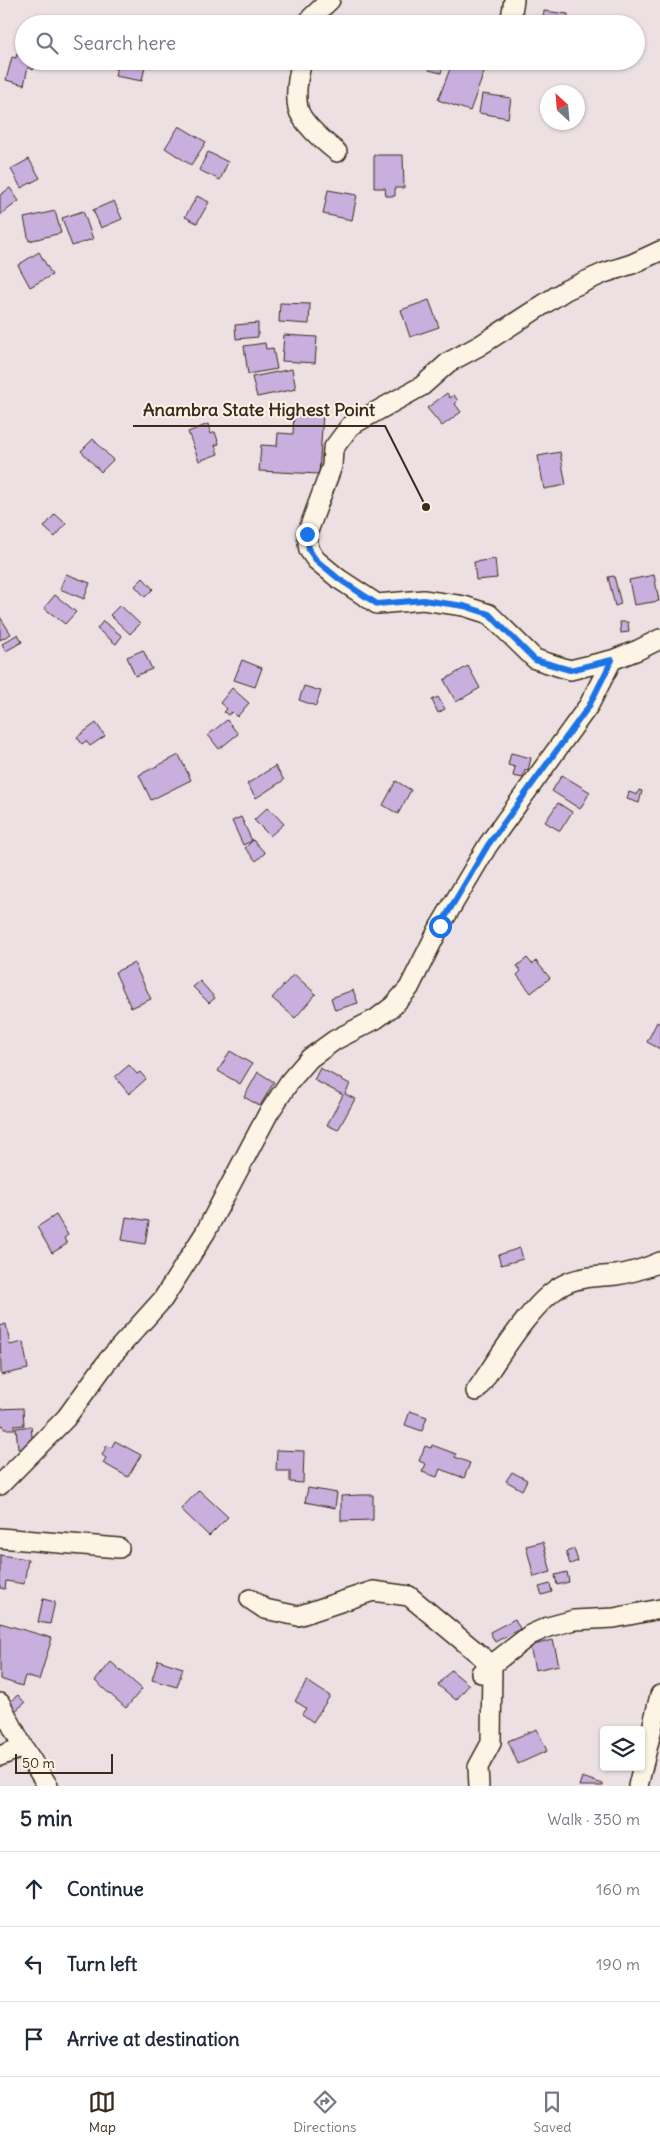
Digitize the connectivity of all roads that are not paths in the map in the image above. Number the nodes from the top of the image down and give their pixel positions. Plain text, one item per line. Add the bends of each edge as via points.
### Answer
1 (330, 0) edge
2 (514, 0) edge
3 (315, 15) edge
4 (512, 15) edge
5 (300, 70) edge
6 (337, 152) dead end
7 (660, 251) edge
8 (660, 639) edge
9 (612, 660) junction
10 (660, 1262) edge
11 (476, 1391) dead end
12 (0, 1485) edge
13 (0, 1538) edge
14 (119, 1548) dead end
15 (250, 1599) dead end
16 (660, 1609) edge
17 (486, 1669) junction
18 (660, 1695) edge
19 (0, 1703) edge
20 (23, 1747) junction
21 (0, 1756) edge
22 (48, 1786) edge
23 (479, 1786) edge
24 (638, 1786) edge

1 - 3 street
2 - 4 street
5 - 6 street via 298,110 317,137
7 - 9 street via 566,290 480,346 449,362 422,386 350,426 333,449 332,466 307,534 309,550 316,560 377,604 423,600 464,606 489,614 535,660 570,670
8 - 9 street
9 - 12 street via 589,706 488,845 440,926 409,988 376,1019 335,1040 310,1058 290,1081 268,1114 205,1233 163,1299 109,1360 66,1418
10 - 11 street via 641,1269 586,1277 563,1284 530,1313
13 - 14 street
15 - 17 street via 265,1609 298,1616 373,1590 409,1596
16 - 17 street via 614,1618 574,1620 548,1627 530,1635
17 - 23 street via 491,1743 478,1767
18 - 24 street
19 - 20 street
20 - 21 street
20 - 22 street

